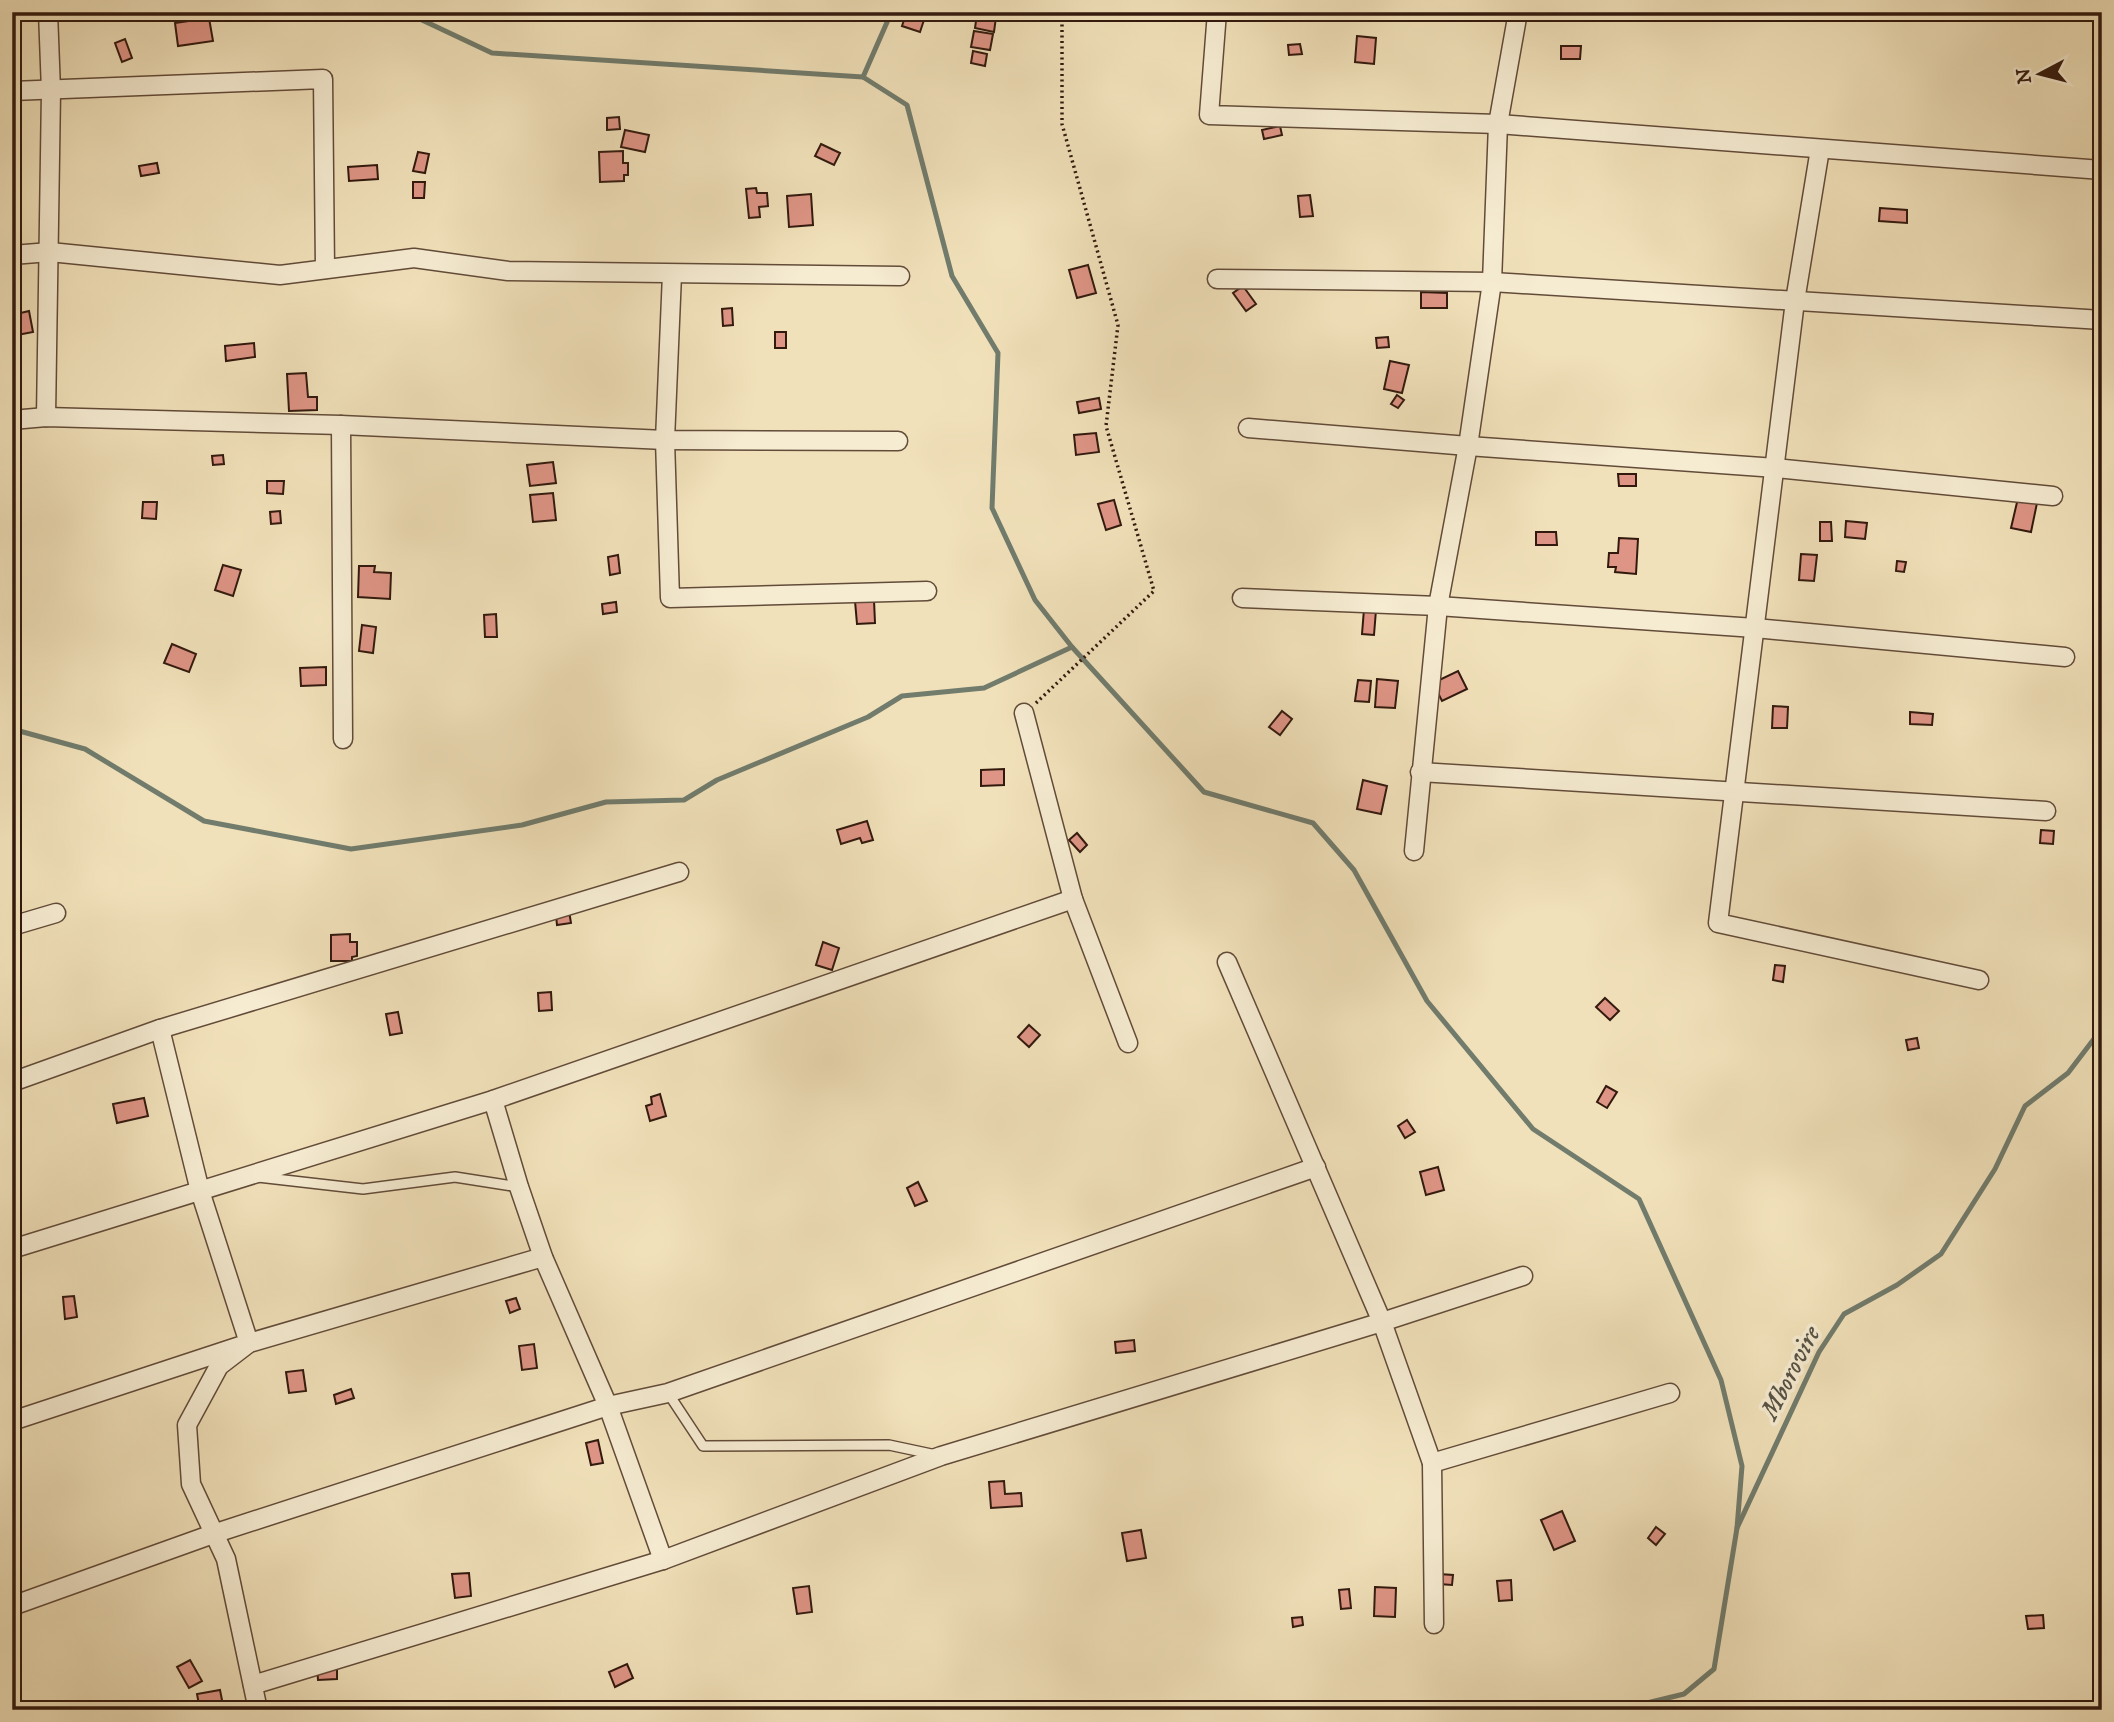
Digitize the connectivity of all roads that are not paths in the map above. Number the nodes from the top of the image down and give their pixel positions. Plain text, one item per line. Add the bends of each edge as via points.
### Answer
1 (48, 12) edge
2 (1217, 12) edge
3 (1518, 12) edge
4 (12, 91) edge
5 (51, 91) junction
6 (1499, 124) junction
7 (1820, 149) junction
8 (2102, 170) edge
9 (50, 252) junction
10 (12, 255) edge
11 (325, 270) junction
12 (672, 274) junction
13 (900, 276) dead end
14 (1217, 279) dead end
15 (1492, 282) junction
16 (1795, 301) junction
17 (2102, 320) edge
18 (46, 417) junction
19 (12, 420) edge
20 (341, 425) junction
21 (1248, 428) dead end
22 (665, 440) junction
23 (898, 441) dead end
24 (1468, 446) junction
25 (1776, 468) junction
26 (2053, 496) dead end
27 (927, 591) dead end
28 (1242, 598) dead end
29 (1438, 606) junction
30 (1755, 628) junction
31 (2064, 657) dead end
32 (1024, 713) road end
33 (343, 739) dead end
34 (1420, 772) junction
35 (1735, 790) junction
36 (2046, 811) dead end
37 (1414, 851) dead end
38 (679, 872) dead end
39 (1073, 899) junction
40 (56, 913) dead end
41 (12, 926) edge
42 (1227, 962) dead end
43 (1979, 980) dead end
44 (160, 1029) junction
45 (1128, 1043) dead end
46 (12, 1082) edge
47 (493, 1100) junction
48 (1316, 1167) junction
49 (246, 1176) junction
50 (519, 1187) junction
51 (200, 1191) junction
52 (12, 1249) edge
53 (543, 1257) junction
54 (1523, 1276) dead end
55 (1382, 1322) junction
56 (249, 1343) junction
57 (668, 1393) junction
58 (1670, 1393) dead end
59 (608, 1406) junction
60 (12, 1420) edge
61 (941, 1456) junction
62 (1432, 1463) junction
63 (213, 1534) junction
64 (663, 1560) junction
65 (12, 1606) edge
66 (1434, 1624) dead end
67 (253, 1685) junction
68 (258, 1710) edge

1 - 5 street
2 - 6 street via 1209,115
3 - 6 street
4 - 5 street
5 - 9 street
5 - 11 street via 323,79
6 - 7 street
6 - 15 street
7 - 8 street
7 - 16 street
9 - 10 street
9 - 11 street via 280,275
9 - 18 street
11 - 12 street via 414,258 508,271
12 - 13 street
12 - 22 street
14 - 15 street
15 - 16 street
15 - 24 street
16 - 17 street
16 - 25 street
18 - 19 street
18 - 20 street
20 - 22 street
20 - 33 street
21 - 24 street
22 - 23 street
22 - 27 street via 670,598
24 - 25 street
24 - 29 street
25 - 26 street
25 - 30 street
28 - 29 street
29 - 30 street
29 - 34 street
30 - 31 street
30 - 35 street
32 - 39 street
34 - 35 street
34 - 37 street
35 - 36 street
35 - 43 street via 1718,923
38 - 44 street
39 - 45 street
39 - 47 street
40 - 41 street
42 - 48 street
44 - 46 street
44 - 51 street
47 - 49 street
47 - 50 street
48 - 55 street
48 - 57 street
49 - 50 lane via 363,1189 455,1177
49 - 51 street
50 - 53 street
51 - 52 street
51 - 56 street
53 - 56 street
53 - 59 street
54 - 55 street
55 - 61 street
55 - 62 street
56 - 60 street
56 - 63 street via 219,1366 187,1425 191,1484
57 - 59 street
57 - 61 lane via 703,1446 889,1445
58 - 62 street
59 - 63 street
59 - 64 street
61 - 64 street
62 - 66 street
63 - 65 street
63 - 67 street via 226,1559
64 - 67 street
67 - 68 street

